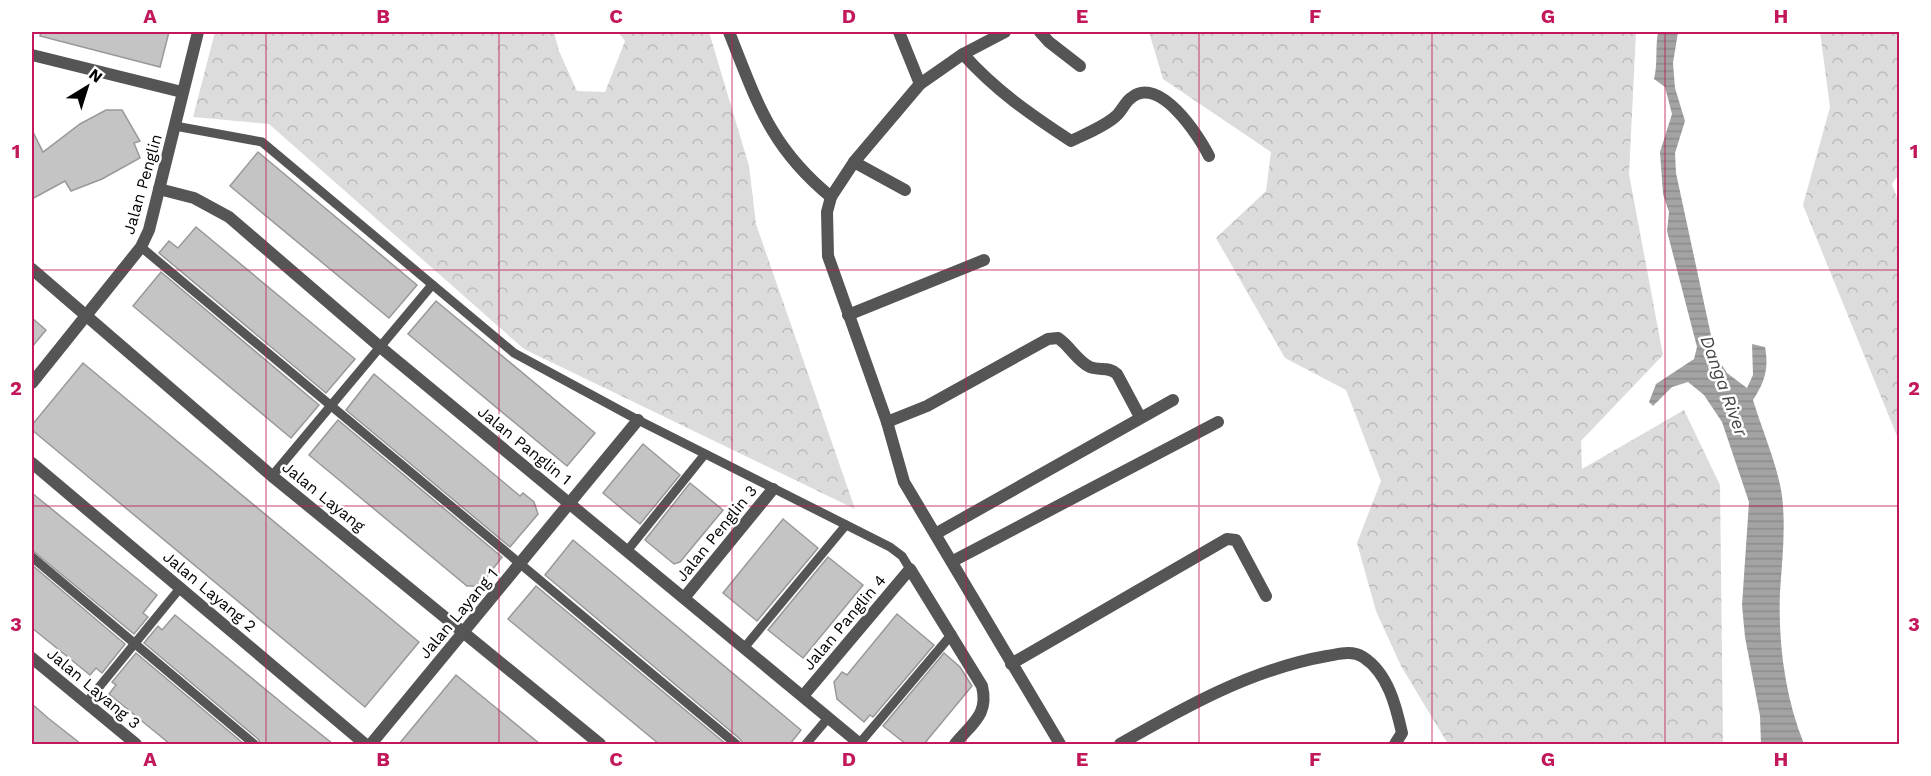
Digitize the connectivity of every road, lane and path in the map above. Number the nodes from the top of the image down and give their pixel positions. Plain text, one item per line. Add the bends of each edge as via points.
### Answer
1 (198, 32) edge
2 (729, 32) edge
3 (899, 32) edge
4 (1005, 32) edge
5 (1041, 32) edge
6 (963, 54) junction
7 (32, 55) edge
8 (1080, 66) dead end
9 (920, 84) junction
10 (182, 92) junction
11 (175, 126) junction
12 (1209, 156) dead end
13 (854, 162) junction
14 (159, 189) junction
15 (905, 190) dead end
16 (831, 197) junction
17 (141, 247) junction
18 (984, 260) dead end
19 (32, 269) edge
20 (432, 285) junction
21 (87, 315) junction
22 (848, 315) junction
23 (379, 346) junction
24 (32, 383) edge
25 (1173, 400) dead end
26 (331, 406) junction
27 (1140, 417) junction
28 (638, 420) junction
29 (887, 422) junction
30 (1218, 422) dead end
31 (705, 454) junction
32 (32, 463) edge
33 (272, 476) junction
34 (773, 489) junction
35 (569, 503) junction
36 (846, 525) junction
37 (937, 533) junction
38 (627, 551) junction
39 (32, 557) edge
40 (953, 561) junction
41 (519, 565) junction
42 (910, 569) junction
43 (181, 588) junction
44 (1266, 596) dead end
45 (684, 598) junction
46 (464, 631) junction
47 (952, 634) junction
48 (135, 643) junction
49 (744, 648) junction
50 (32, 658) edge
51 (1011, 664) junction
52 (802, 696) junction
53 (86, 703) junction
54 (828, 718) junction
55 (136, 744) edge
56 (254, 744) edge
57 (365, 744) edge
58 (371, 744) edge
59 (600, 744) edge
60 (736, 744) edge
61 (806, 744) edge
62 (860, 744) edge
63 (955, 744) edge
64 (1060, 744) edge
65 (1120, 744) edge
66 (1395, 744) edge

1 - 10 street, Jalan Penglin
2 - 16 street via 762,116 805,176
3 - 9 street
4 - 6 street
5 - 8 street
6 - 9 street
6 - 12 street via 983,78 1015,104 1071,141 1115,117 1131,98 1140,94 1158,96 1176,108
7 - 10 street
9 - 13 street
10 - 11 street, Jalan Penglin
11 - 14 street, Jalan Penglin
11 - 20 lane via 262,142
13 - 15 street
13 - 16 street
14 - 17 street, Jalan Penglin
14 - 23 street, Jalan Panglin 1 via 194,198 229,217
16 - 22 street via 827,212 828,256
17 - 21 street, Jalan Penglin
17 - 26 lane
18 - 22 street
19 - 21 street, Jalan Layang
20 - 23 lane
20 - 28 lane via 514,353
21 - 24 street, Jalan Penglin
21 - 33 street, Jalan Layang
22 - 29 street
23 - 26 lane
23 - 35 street, Jalan Panglin 1
25 - 27 street
26 - 33 lane
26 - 41 lane
27 - 29 street via 1112,369 1092,368 1058,338 1048,339 927,406
27 - 37 street
28 - 31 lane
28 - 35 street, Jalan Layang 1
29 - 37 street via 904,482
30 - 40 street
31 - 34 lane
31 - 38 lane
32 - 43 street, Jalan Layang 2
33 - 46 street, Jalan Layang
34 - 36 lane
34 - 45 street, Jalan Penglin 3
35 - 38 street, Jalan Panglin 1
35 - 41 street, Jalan Layang 1
36 - 42 lane via 890,547
36 - 49 lane
37 - 40 street
38 - 45 street, Jalan Panglin 1
39 - 48 lane
40 - 51 street
41 - 46 street, Jalan Layang 1
41 - 60 lane
42 - 47 street
42 - 52 street, Jalan Panglin 4
43 - 48 lane
43 - 57 street, Jalan Layang 2
44 - 51 street via 1242,548 1236,540 1227,538
45 - 49 street, Jalan Panglin 1
46 - 58 street, Jalan Layang 1
46 - 59 street, Jalan Layang
47 - 62 lane
47 - 63 street via 982,686 986,701 984,710
48 - 53 lane
48 - 56 lane
49 - 52 street, Jalan Panglin 1
50 - 53 street, Jalan Layang 3
51 - 64 street
52 - 54 street, Jalan Panglin 1
53 - 55 street, Jalan Layang 3
54 - 61 lane
54 - 62 street, Jalan Panglin 1
65 - 66 street via 1251,676 1346,653 1363,657 1376,668 1388,688 1402,733

